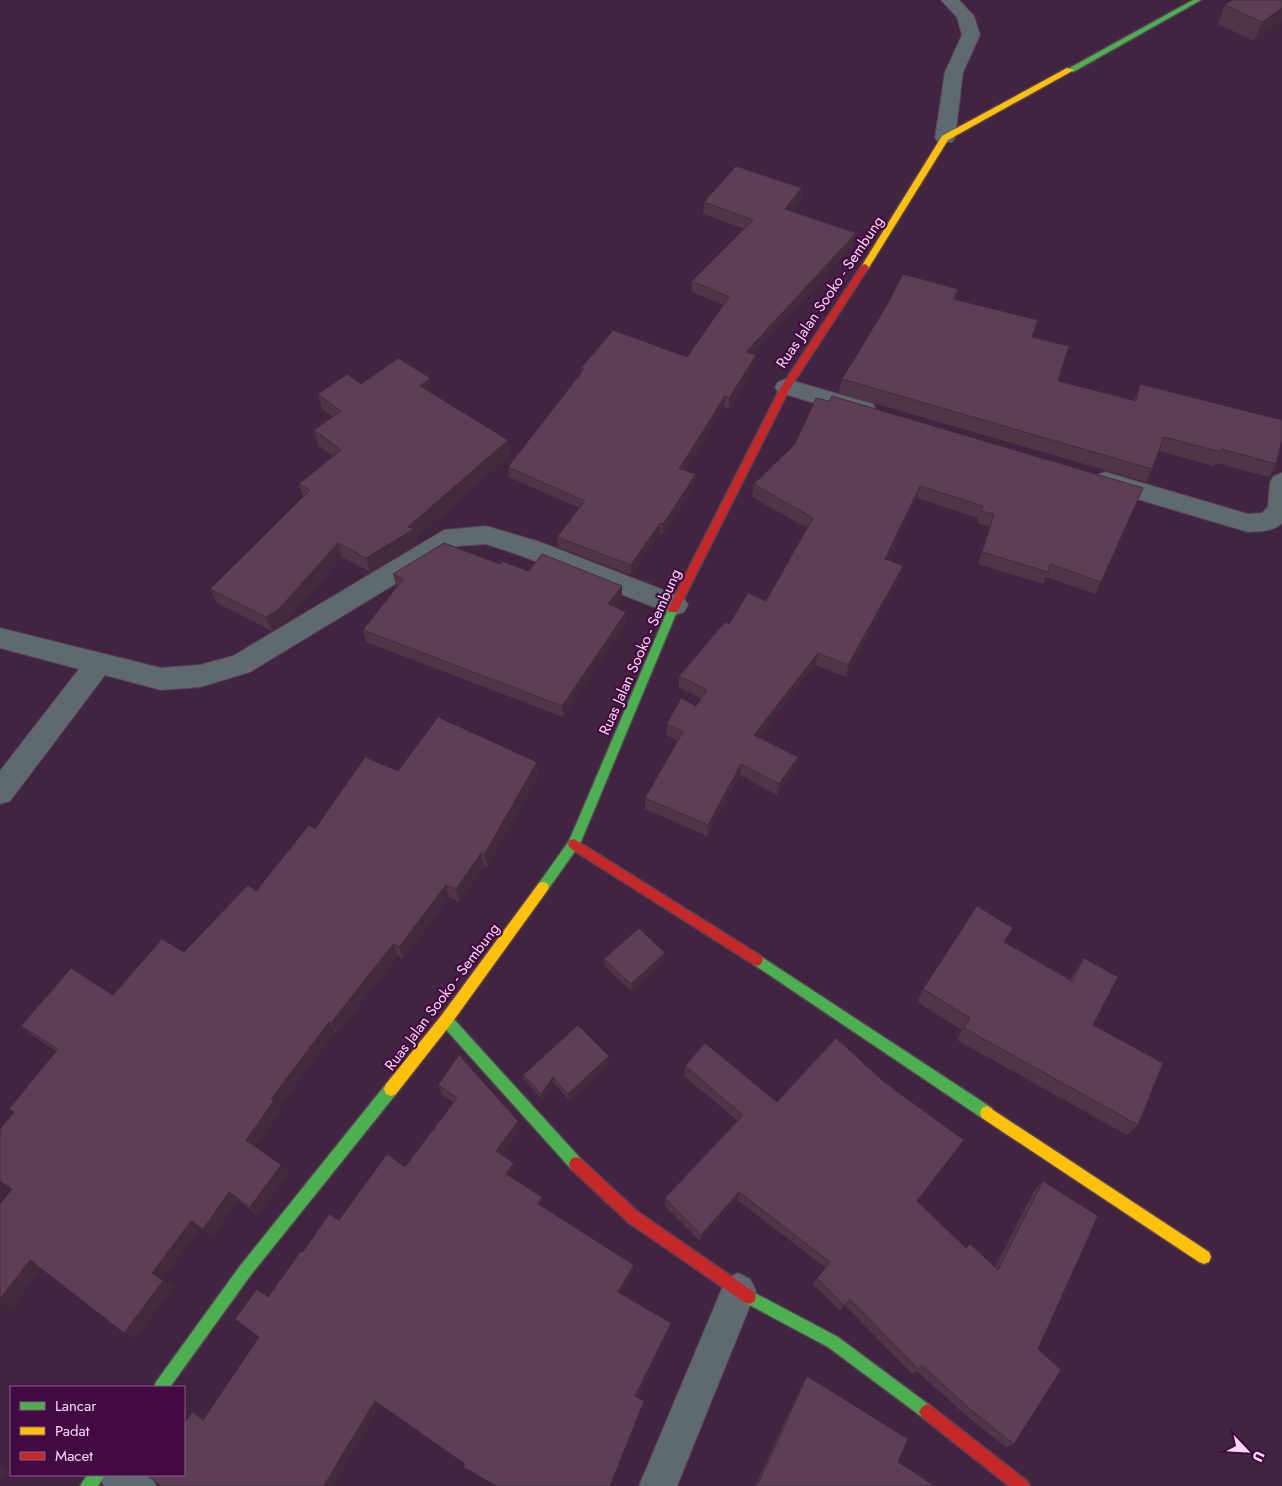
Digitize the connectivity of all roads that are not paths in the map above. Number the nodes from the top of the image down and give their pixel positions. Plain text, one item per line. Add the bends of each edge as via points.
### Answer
1 (950, 0) edge
2 (1198, 0) edge
3 (945, 138) junction
4 (786, 387) junction
5 (890, 417) edge
6 (1088, 476) edge
7 (1282, 482) edge
8 (675, 605) junction
9 (0, 638) edge
10 (98, 664) junction
11 (0, 792) edge
12 (574, 844) junction
13 (446, 1020) junction
14 (1204, 1257) dead end
15 (738, 1290) junction
16 (162, 1386) edge
17 (96, 1476) edge
18 (120, 1476) edge
19 (88, 1486) edge
20 (137, 1486) edge
21 (658, 1486) edge
22 (1022, 1486) edge

1 - 3 street via 965,16 971,35 954,72
2 - 3 main road
3 - 4 main road, Ruas Jalan Sooko - Sembung via 896,220
4 - 5 street
4 - 8 main road, Ruas Jalan Sooko - Sembung
6 - 7 street via 1248,523 1269,521 1280,510
8 - 10 street via 531,549 486,535 452,537 241,664 200,676 161,679
8 - 12 main road, Ruas Jalan Sooko - Sembung
9 - 10 street
10 - 11 street
12 - 13 main road, Ruas Jalan Sooko - Sembung
12 - 14 main road via 744,952
13 - 15 main road via 587,1175 633,1217
13 - 16 main road, Ruas Jalan Sooko - Sembung via 245,1271
15 - 21 street
15 - 22 main road via 833,1342
17 - 19 main road
18 - 20 street

